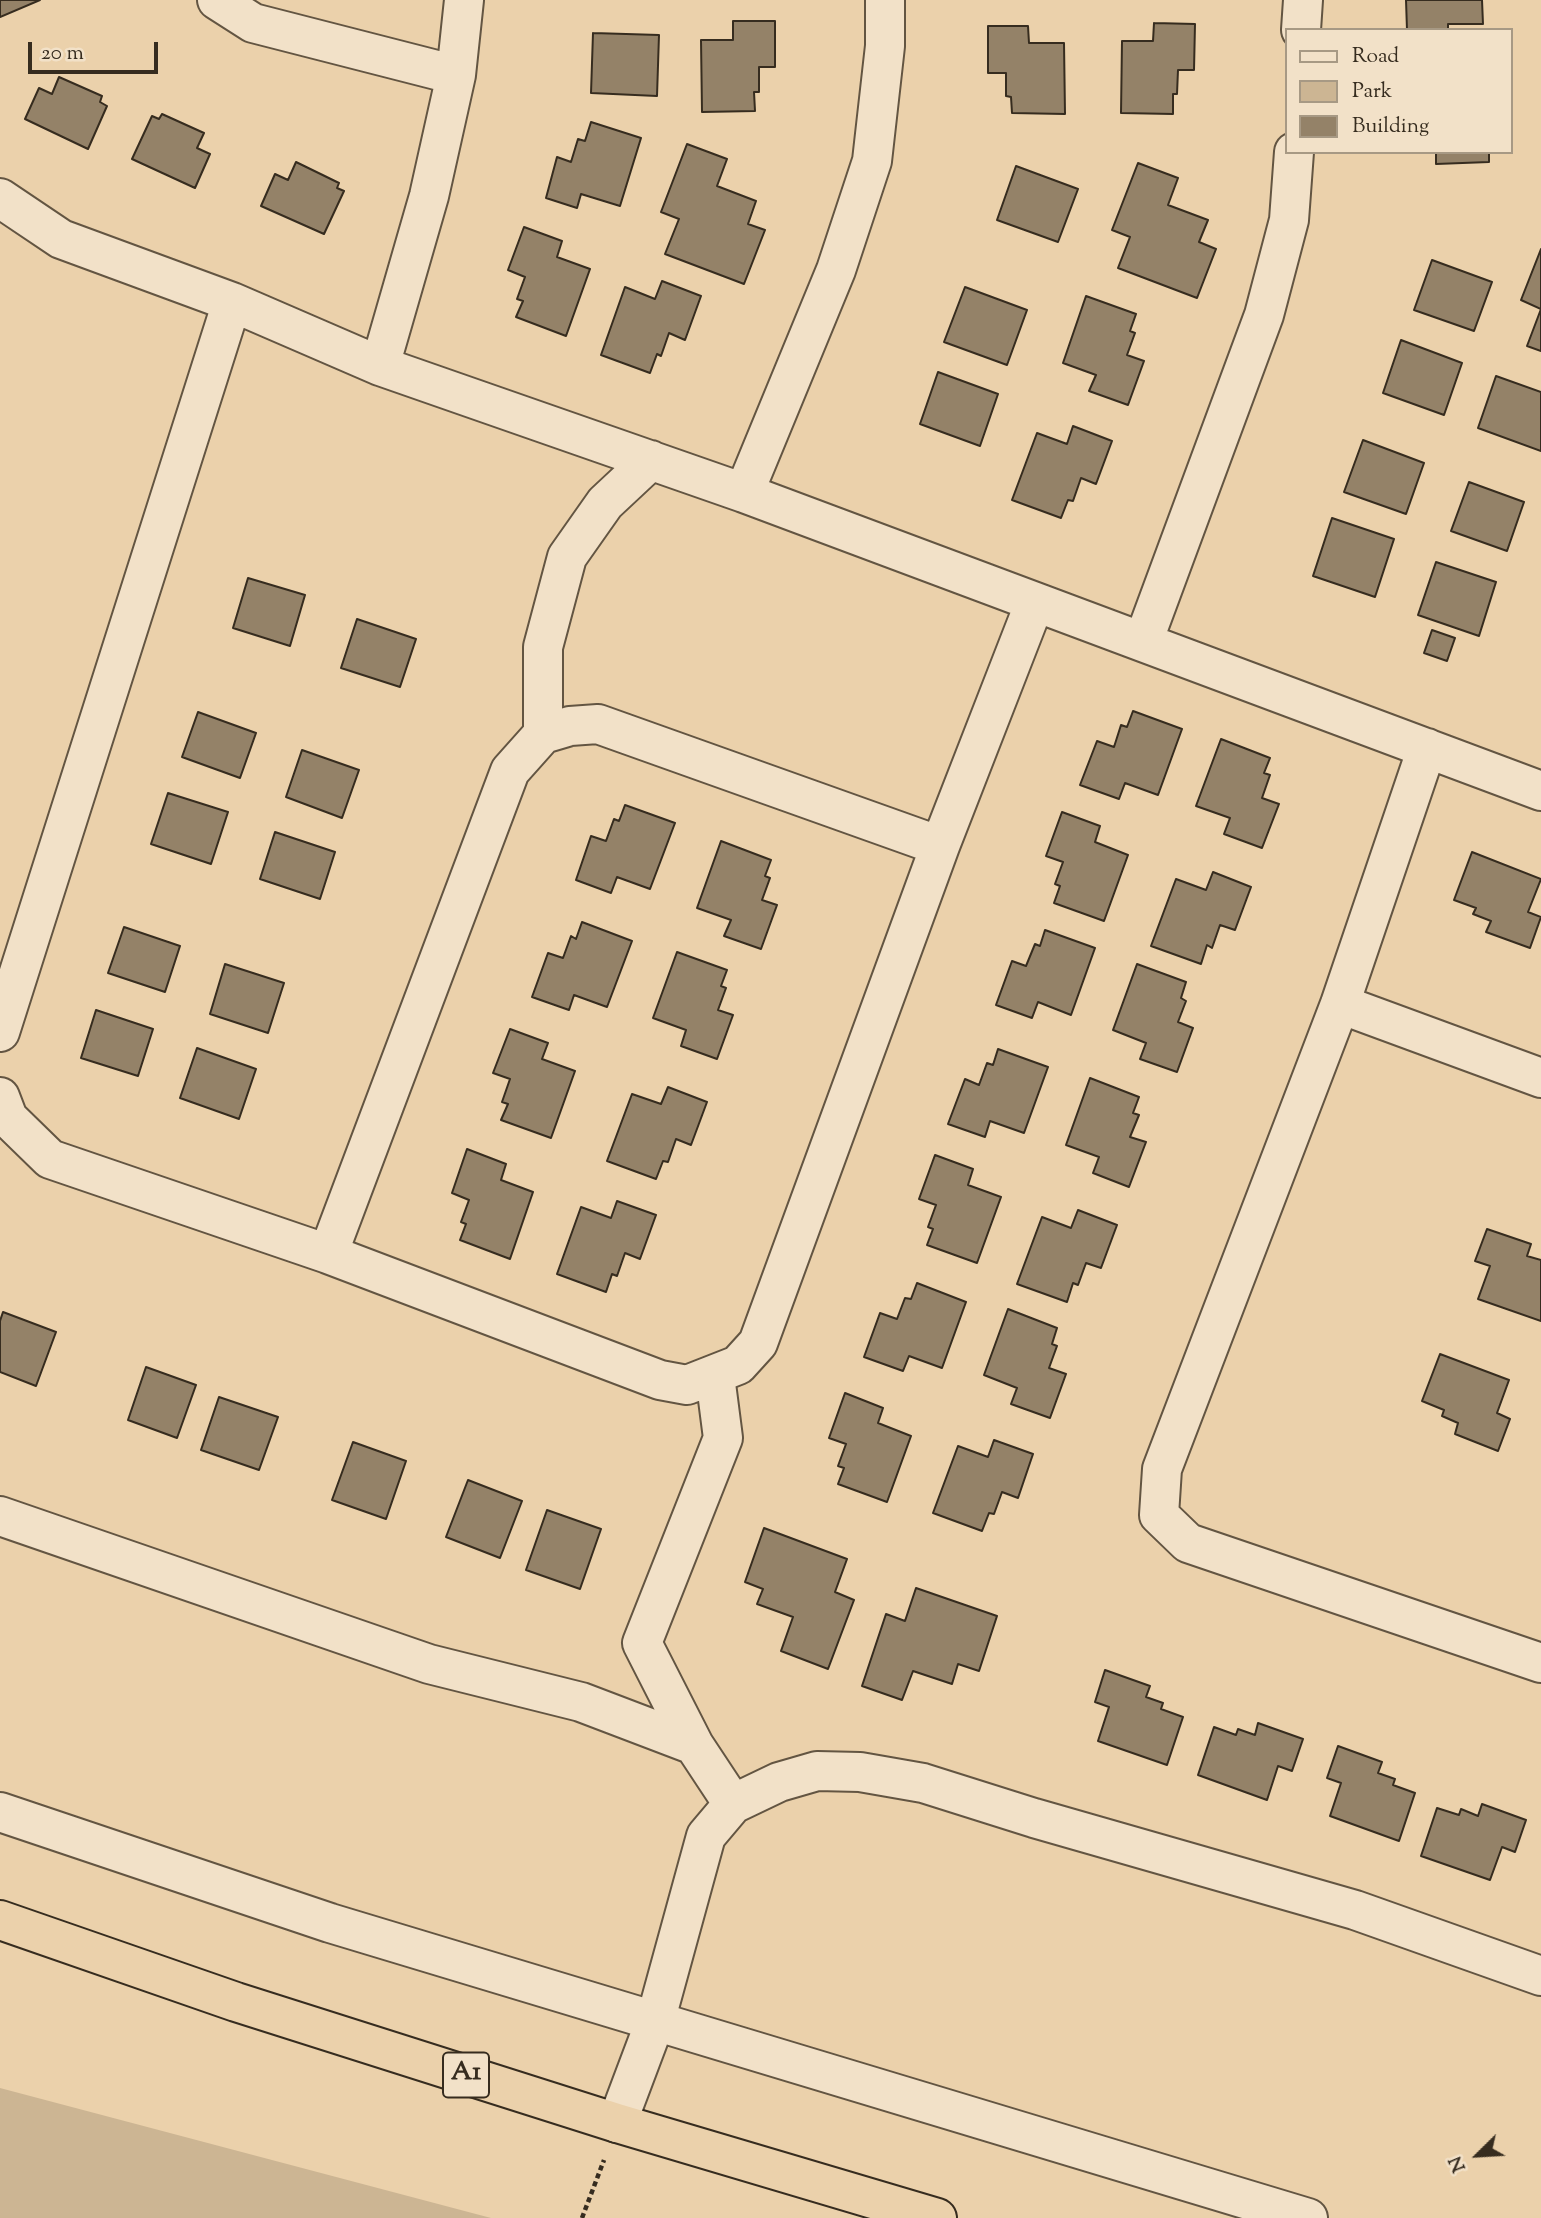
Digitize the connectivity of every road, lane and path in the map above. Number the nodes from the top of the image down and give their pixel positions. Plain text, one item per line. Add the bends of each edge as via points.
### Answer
1 (216, 0) edge
2 (464, 0) edge
3 (885, 0) edge
4 (1303, 0) edge
5 (1301, 28) edge
6 (456, 75) junction
7 (1294, 154) edge
8 (0, 198) edge
9 (232, 302) junction
10 (380, 366) junction
11 (651, 460) junction
12 (744, 493) junction
13 (1035, 602) junction
14 (1143, 642) junction
15 (543, 734) junction
16 (1427, 748) junction
17 (1541, 791) edge
18 (940, 846) junction
19 (1340, 1004) junction
20 (0, 1032) edge
21 (1541, 1078) edge
22 (0, 1097) edge
23 (328, 1254) junction
24 (715, 1376) junction
25 (0, 1516) edge
26 (1541, 1663) edge
27 (694, 1745) junction
28 (733, 1804) junction
29 (0, 1811) edge
30 (0, 1920) edge
31 (1541, 1976) edge
32 (655, 2022) junction
33 (617, 2123) junction
34 (582, 2218) edge
35 (937, 2218) edge
36 (1308, 2218) edge

1 - 6 street via 253,23
2 - 6 street
3 - 12 street via 885,46 872,161 836,270
4 - 5 street
6 - 10 street via 429,196
7 - 14 street via 1289,220 1264,315
8 - 9 street via 61,239
9 - 10 street
9 - 20 street
10 - 11 street
11 - 12 street
11 - 15 street via 605,503 567,556 543,647
12 - 13 street
13 - 14 street
13 - 18 street
14 - 16 street
15 - 18 street via 598,724
15 - 23 street via 510,771
16 - 17 street
16 - 19 street
18 - 24 street via 758,1343 738,1366
19 - 21 street
19 - 26 street via 1161,1469 1159,1515 1188,1543
22 - 23 street via 8,1118 50,1159
23 - 24 street via 660,1380 687,1385
24 - 27 street via 723,1438 642,1643
25 - 27 street via 429,1664 581,1702
27 - 28 street
28 - 31 street via 779,1782 817,1771 860,1772 923,1783 1356,1910
28 - 32 street via 706,1836
29 - 32 street via 330,1923
30 - 33 highway, A1 via 236,2002
32 - 33 street
32 - 36 street
33 - 34 path
33 - 35 highway, A1

